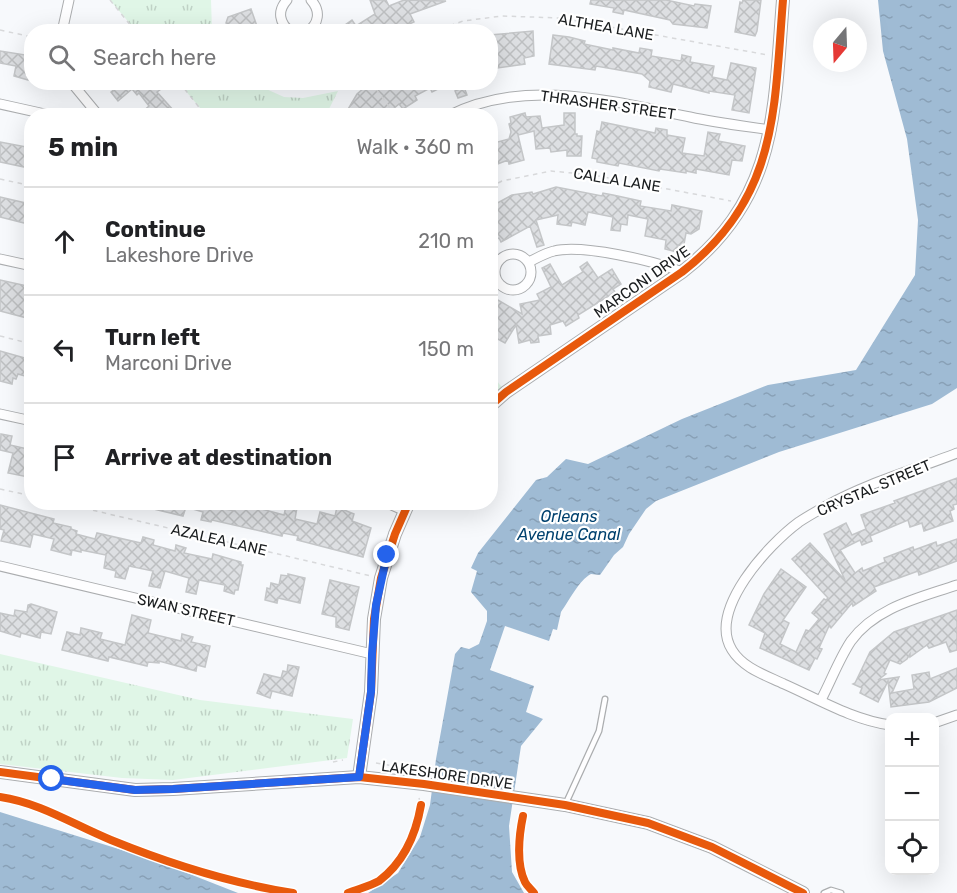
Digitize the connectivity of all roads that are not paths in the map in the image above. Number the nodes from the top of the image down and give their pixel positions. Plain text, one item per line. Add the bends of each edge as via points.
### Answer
1 (69, 0) edge
2 (287, 0) edge
3 (783, 0) edge
4 (315, 1) edge
5 (64, 24) edge
6 (284, 24) edge
7 (314, 24) edge
8 (78, 90) edge
9 (0, 104) edge
10 (92, 108) edge
11 (463, 108) edge
12 (24, 109) edge
13 (771, 130) junction
14 (0, 259) edge
15 (529, 262) junction
16 (498, 263) edge
17 (24, 264) edge
18 (681, 272) junction
19 (498, 281) edge
20 (498, 399) edge
21 (0, 414) edge
22 (24, 419) edge
23 (957, 453) edge
24 (406, 510) edge
25 (0, 566) edge
26 (957, 585) edge
27 (372, 654) junction
28 (605, 699) dead end
29 (821, 700) junction
30 (957, 715) edge
31 (939, 721) edge
32 (885, 724) edge
33 (0, 772) edge
34 (359, 777) junction
35 (565, 806) junction
36 (803, 893) edge
37 (824, 893) edge
38 (841, 893) edge

1 - 5 street
2 - 6 street via 280,18
3 - 13 street, MARCONI DRIVE
4 - 7 street
8 - 10 street
9 - 12 street
11 - 13 street, THRASHER STREET via 500,97 546,94
13 - 18 street, MARCONI DRIVE via 744,203 721,237
14 - 17 street
15 - 16 street via 510,254
15 - 18 street via 555,251 573,249 640,260
15 - 19 street via 532,273 524,287 509,290
18 - 20 street, MARCONI DRIVE
21 - 22 street
23 - 29 street, CRYSTAL STREET via 868,487 799,522 756,564 735,596 727,617 731,649 749,668
24 - 27 street via 381,578
25 - 27 street, SWAN STREET
26 - 29 street via 888,610 864,627 850,643
27 - 34 street
28 - 35 lane via 599,730
29 - 32 street, CRYSTAL STREET via 859,718
30 - 31 street
33 - 34 street, LAKESHORE DRIVE via 135,790
34 - 35 street, LAKESHORE DRIVE
35 - 36 street, LAKESHORE DRIVE via 648,822 712,847
37 - 38 lane

